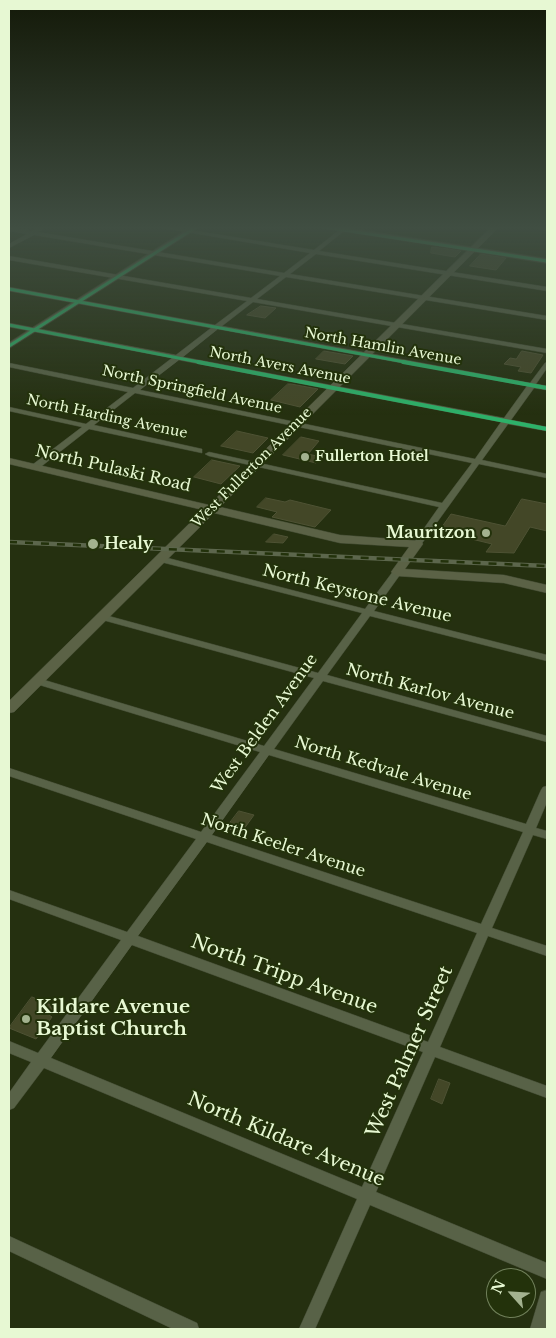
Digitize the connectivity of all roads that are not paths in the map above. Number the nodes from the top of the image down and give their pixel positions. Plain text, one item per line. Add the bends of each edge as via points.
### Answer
1 (11, 289) edge
2 (98, 289) edge
3 (191, 289) edge
4 (267, 289) edge
5 (372, 289) edge
6 (433, 289) edge
7 (424, 298) junction
8 (253, 300) junction
9 (78, 302) junction
10 (547, 318) edge
11 (9, 324) edge
12 (397, 325) junction
13 (217, 328) junction
14 (34, 330) junction
15 (9, 346) edge
16 (547, 351) edge
17 (367, 355) junction
18 (177, 357) junction
19 (9, 364) edge
20 (547, 364) edge
21 (532, 385) junction
22 (334, 388) junction
23 (547, 388) edge
24 (134, 390) junction
25 (9, 410) edge
26 (506, 421) junction
27 (298, 424) junction
28 (87, 427) junction
29 (547, 429) edge
30 (199, 451) dead end
31 (209, 454) dead end
32 (9, 461) edge
33 (477, 461) junction
34 (257, 464) junction
35 (35, 467) junction
36 (547, 476) edge
37 (444, 506) junction
38 (212, 509) junction
39 (417, 544) junction
40 (160, 560) junction
41 (397, 572) junction
42 (547, 589) edge
43 (367, 612) junction
44 (102, 617) junction
45 (547, 658) edge
46 (320, 677) junction
47 (37, 682) junction
48 (9, 709) edge
49 (547, 740) edge
50 (266, 750) junction
51 (9, 772) edge
52 (547, 790) edge
53 (530, 830) junction
54 (547, 835) edge
55 (203, 837) junction
56 (9, 894) edge
57 (485, 930) junction
58 (129, 938) junction
59 (547, 951) edge
60 (9, 1047) edge
61 (432, 1050) junction
62 (40, 1060) junction
63 (547, 1092) edge
64 (9, 1104) edge
65 (367, 1196) junction
66 (9, 1243) edge
67 (547, 1271) edge
68 (547, 1298) edge
69 (191, 1329) edge
70 (307, 1329) edge
71 (538, 1329) edge

1 - 9 street, North Hamlin Avenue
2 - 9 street
3 - 8 street
4 - 8 street
5 - 7 street
6 - 7 main road, West Fullerton Avenue
7 - 10 street
7 - 12 main road, West Fullerton Avenue
8 - 12 street
8 - 13 street
9 - 13 street, North Hamlin Avenue
9 - 14 street
11 - 14 street, North Avers Avenue
12 - 16 street
12 - 17 main road, West Fullerton Avenue
13 - 17 street, North Hamlin Avenue
13 - 18 street
14 - 15 street
14 - 18 street, North Avers Avenue
17 - 21 street, North Hamlin Avenue
17 - 22 main road, West Fullerton Avenue
18 - 22 street, North Avers Avenue
18 - 24 street
19 - 24 street, North Springfield Avenue
20 - 21 street, West Belden Avenue
21 - 23 street, North Hamlin Avenue
21 - 26 street, West Belden Avenue
22 - 26 street, North Avers Avenue
22 - 27 main road, West Fullerton Avenue
24 - 27 street, North Springfield Avenue
24 - 28 street
25 - 28 street, North Harding Avenue
26 - 29 street, North Avers Avenue
26 - 33 street, West Belden Avenue
27 - 33 street, North Springfield Avenue
27 - 34 main road, West Fullerton Avenue
28 - 30 street, North Harding Avenue
28 - 35 street
31 - 34 street
32 - 35 main road, North Pulaski Road
33 - 36 street, North Springfield Avenue
33 - 37 street, West Belden Avenue
34 - 37 street
34 - 38 main road, West Fullerton Avenue
35 - 38 main road, North Pulaski Road
37 - 39 street, West Belden Avenue
38 - 39 main road, North Pulaski Road via 340,539
38 - 40 main road, West Fullerton Avenue
39 - 41 main road, West Belden Avenue
40 - 43 street, North Keystone Avenue
40 - 44 main road, West Fullerton Avenue
41 - 42 main road via 504,580
41 - 43 street, West Belden Avenue
43 - 45 street, North Keystone Avenue
43 - 46 street, West Belden Avenue
44 - 46 street, North Karlov Avenue
44 - 47 main road, West Fullerton Avenue
46 - 49 street, North Karlov Avenue
46 - 50 street, West Belden Avenue
47 - 48 main road, West Fullerton Avenue
47 - 50 street, North Kedvale Avenue
50 - 53 street, North Kedvale Avenue
50 - 55 street, West Belden Avenue
51 - 55 street, North Keeler Avenue
52 - 53 street, West Palmer Street
53 - 54 street, North Kedvale Avenue
53 - 57 street, West Palmer Street
55 - 57 street, North Keeler Avenue
55 - 58 street, West Belden Avenue
56 - 58 street, North Tripp Avenue
57 - 59 street, North Keeler Avenue
57 - 61 street, West Palmer Street
58 - 61 street, North Tripp Avenue
58 - 62 street, West Belden Avenue
60 - 62 street, North Kildare Avenue
61 - 63 street, North Tripp Avenue
61 - 65 street, West Palmer Street
62 - 64 street, West Belden Avenue
62 - 65 street, North Kildare Avenue
65 - 67 street, North Kildare Avenue
65 - 70 street, West Palmer Street
66 - 69 street
68 - 71 street

